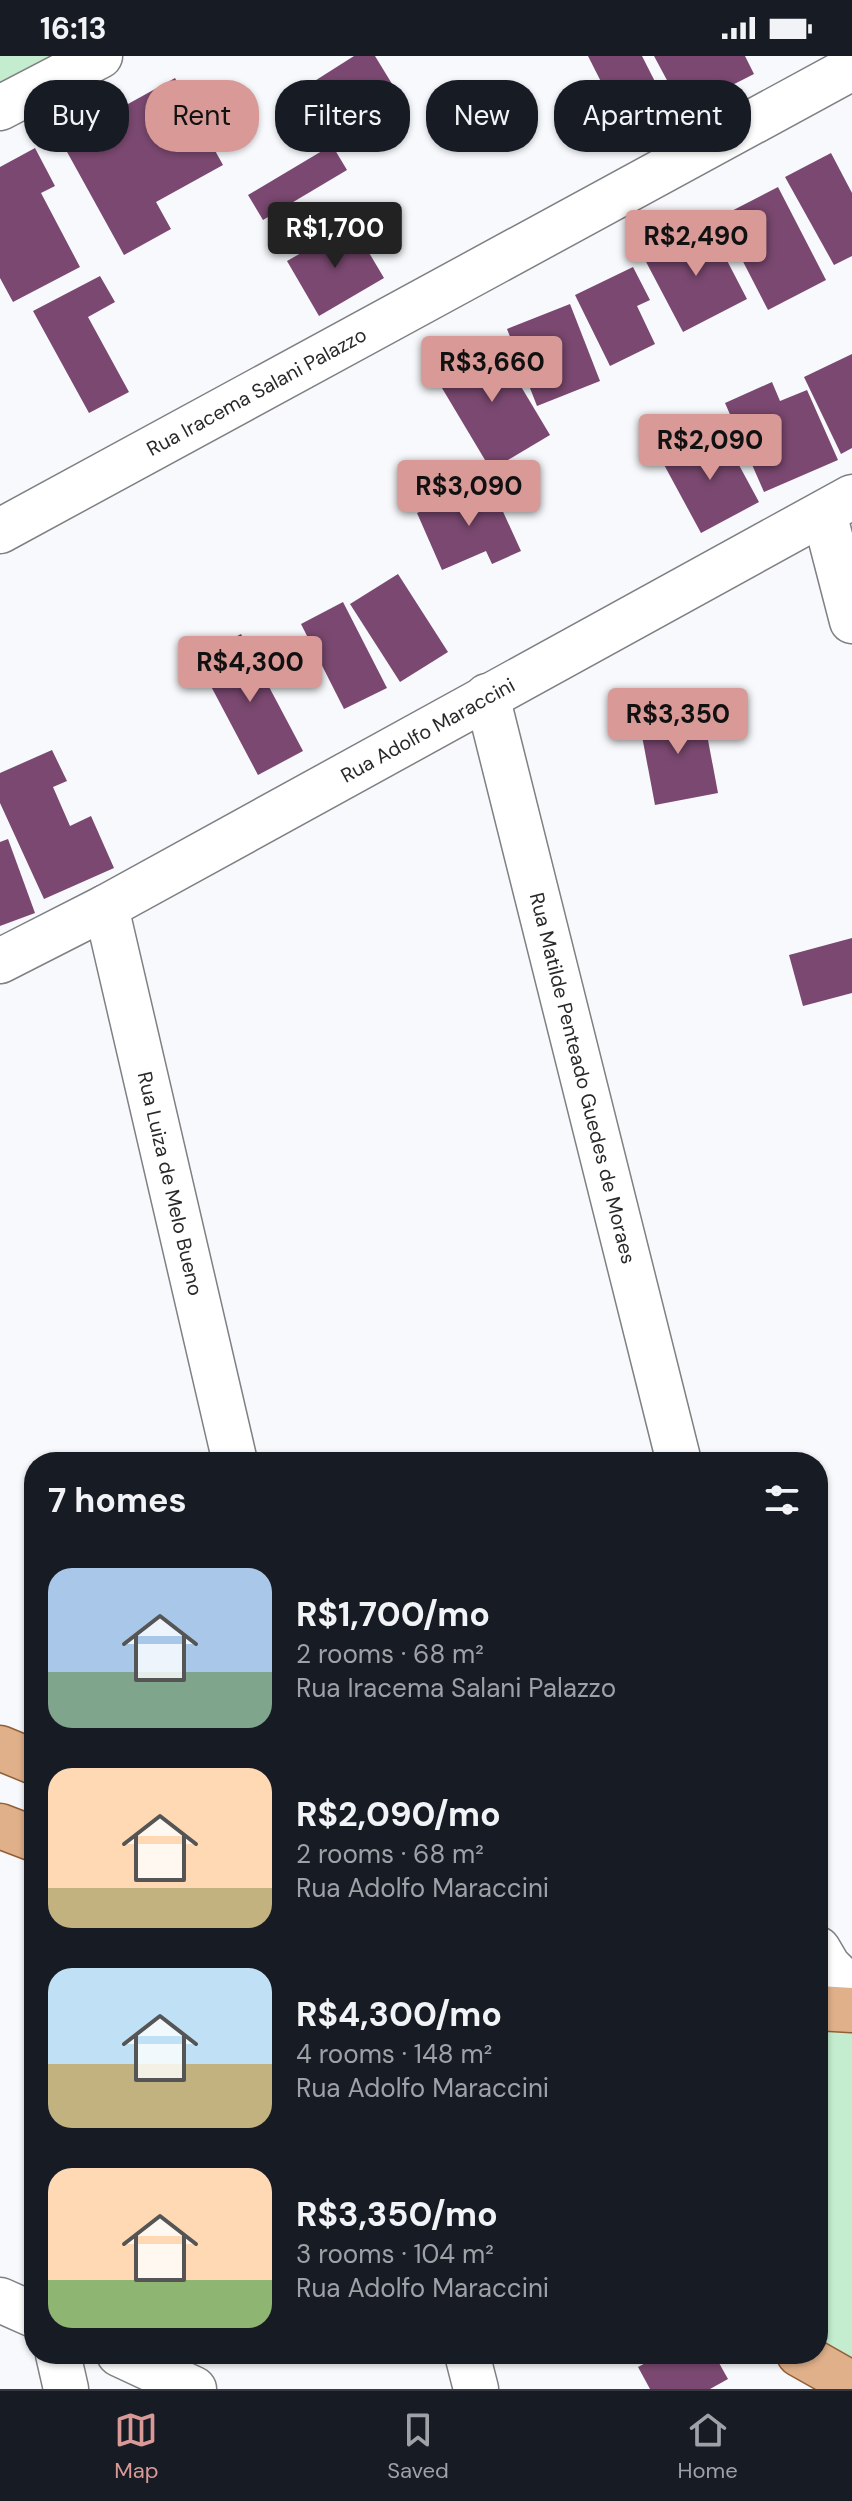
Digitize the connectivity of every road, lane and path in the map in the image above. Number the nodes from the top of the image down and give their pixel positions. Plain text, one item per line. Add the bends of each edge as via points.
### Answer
1 (100, 56) edge
2 (852, 68) edge
3 (0, 108) edge
4 (838, 505) edge
5 (0, 531) edge
6 (852, 621) edge
7 (487, 696) junction
8 (106, 907) junction
9 (0, 961) edge
10 (233, 1452) edge
11 (676, 1452) edge
12 (0, 1748) edge
13 (24, 1758) edge
14 (0, 1826) edge
15 (24, 1835) edge
16 (828, 1966) edge
17 (852, 1990) edge
18 (828, 2009) edge
19 (852, 2010) edge
20 (0, 2300) edge
21 (24, 2311) edge
22 (60, 2364) edge
23 (140, 2364) edge
24 (470, 2364) edge
25 (815, 2364) edge
26 (850, 2385) edge
27 (66, 2389) edge
28 (194, 2389) edge
29 (476, 2389) edge

1 - 3 street
2 - 5 street, Rua Iracema Salani Palazzo
4 - 6 street
4 - 7 street, Rua Adolfo Maraccini
7 - 8 street, Rua Adolfo Maraccini
7 - 11 street, Rua Matilde Penteado Guedes de Moraes
8 - 9 street, Rua Adolfo Maraccini
8 - 10 street, Rua Luiza de Melo Bueno
12 - 13 main road
14 - 15 main road
16 - 17 street
18 - 19 main road
20 - 21 street
22 - 27 street
23 - 28 street
24 - 29 street
25 - 26 main road

